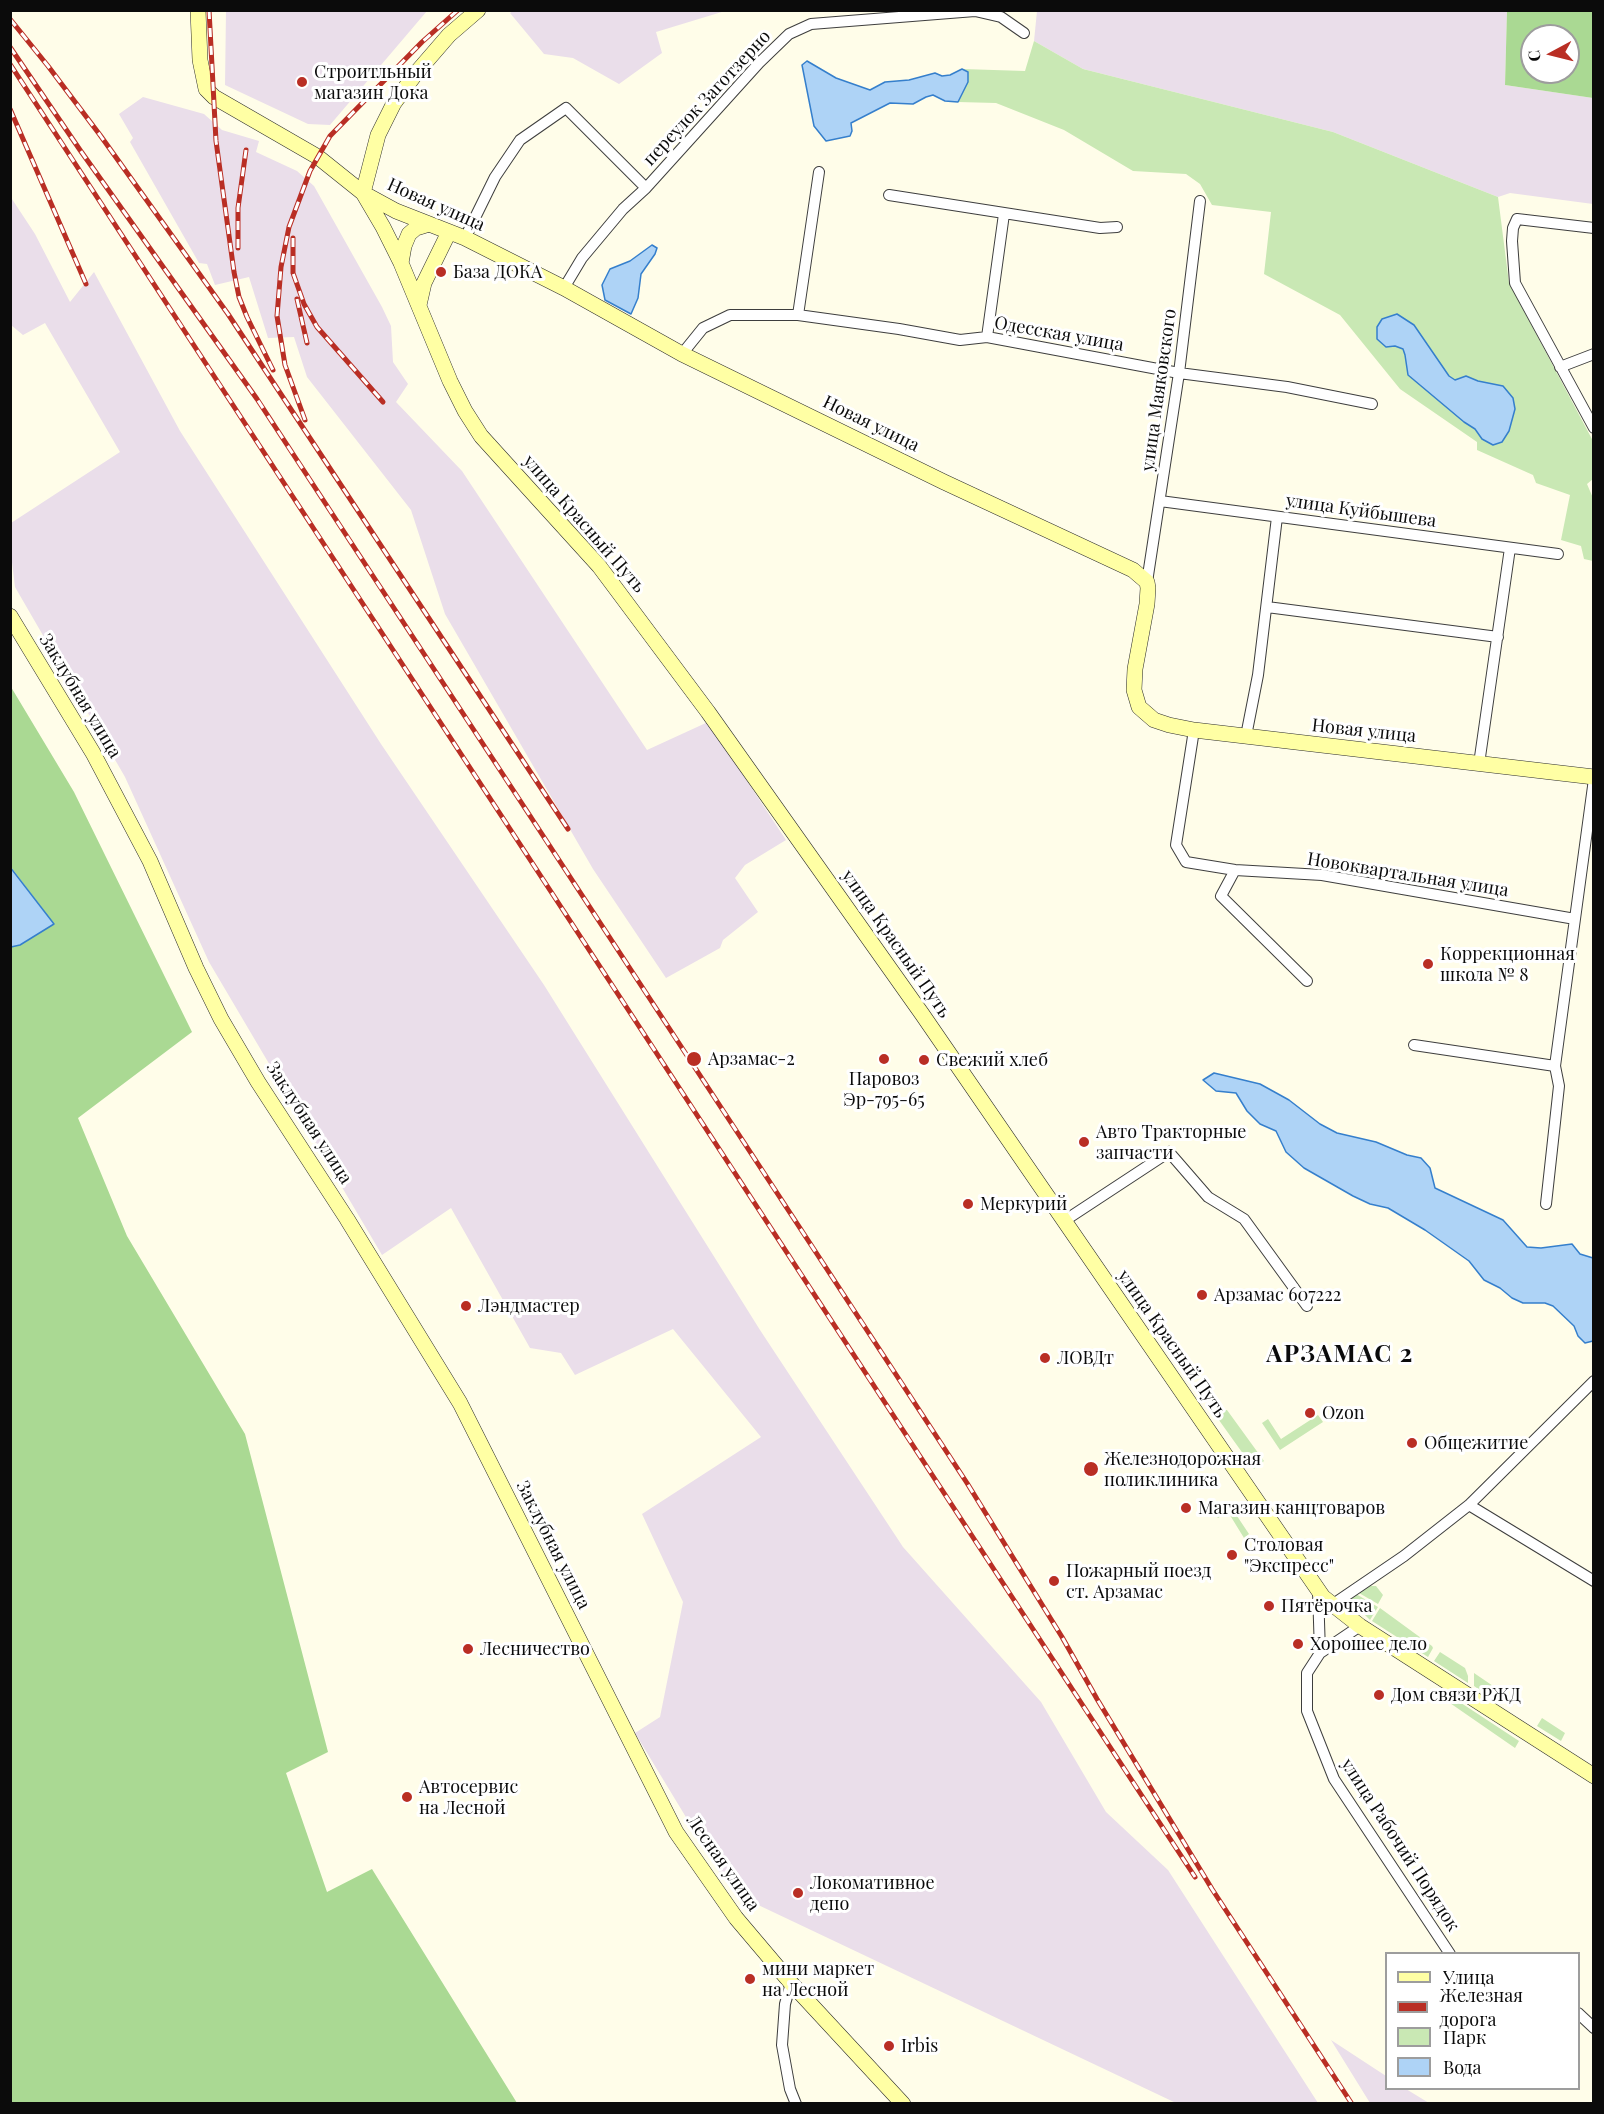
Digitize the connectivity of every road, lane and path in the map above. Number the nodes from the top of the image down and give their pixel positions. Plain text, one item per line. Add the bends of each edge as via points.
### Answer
1 (198, 10) edge
2 (478, 10) edge
3 (1024, 33) dead end
4 (819, 172) dead end
5 (646, 188) junction
6 (363, 193) junction
7 (889, 195) dead end
8 (1200, 201) dead end
9 (1004, 213) junction
10 (429, 224) junction
11 (1117, 227) dead end
12 (1593, 228) edge
13 (449, 232) junction
14 (465, 238) junction
15 (401, 263) junction
16 (564, 288) junction
17 (419, 305) junction
18 (798, 315) junction
19 (987, 337) junction
20 (682, 354) junction
21 (1593, 354) edge
22 (1560, 367) junction
23 (1179, 373) junction
24 (1372, 404) dead end
25 (1593, 428) edge
26 (1160, 501) junction
27 (1277, 517) junction
28 (1510, 548) junction
29 (1558, 554) dead end
30 (1147, 582) junction
31 (1267, 607) junction
32 (10, 616) edge
33 (1498, 637) junction
34 (1194, 730) junction
35 (1246, 736) junction
36 (1479, 764) junction
37 (1593, 778) edge
38 (1235, 870) junction
39 (1575, 919) junction
40 (1307, 981) dead end
41 (1414, 1045) dead end
42 (1555, 1065) junction
43 (1546, 1204) dead end
44 (1064, 1221) junction
45 (1307, 1306) dead end
46 (1593, 1381) edge
47 (1469, 1505) junction
48 (1593, 1581) edge
49 (1318, 1589) junction
50 (1332, 1605) junction
51 (1360, 1626) junction
52 (582, 1646) joint
53 (1320, 1653) junction
54 (1593, 1776) edge
55 (1449, 1952) edge
56 (791, 1983) junction
57 (1580, 2015) edge
58 (1593, 2028) edge
59 (796, 2103) edge
60 (903, 2103) edge

1 - 6 main road, улица Красный Путь via 200,60 206,89 318,157
2 - 6 main road via 449,35 394,103 378,135
3 - 5 street, переулок Заготзерно via 1001,17 975,11 811,24 789,34 759,63
4 - 18 street
5 - 14 street via 566,108 520,140 495,177
5 - 16 street, переулок Заготзерно via 582,258
6 - 10 main road, Новая улица
6 - 15 main road, улица Красный Путь
7 - 9 street
8 - 23 street, улица Маяковского
9 - 11 street via 1100,228
9 - 19 street
10 - 13 main road, Новая улица
10 - 15 main road via 409,234
12 - 22 street via 1516,219 1512,228 1515,283
13 - 14 main road, Новая улица
13 - 17 main road via 424,283
14 - 16 main road, Новая улица
15 - 17 main road, улица Красный Путь
16 - 20 main road, Новая улица
17 - 44 main road, улица Красный Путь via 450,381 481,436 599,566 645,625 864,931
18 - 19 street, Одесская улица via 960,340
18 - 20 street, Одесская улица via 730,315 703,328
19 - 23 street, Одесская улица
20 - 30 main road, Новая улица via 1133,570
21 - 22 street
22 - 25 street
23 - 24 street, Одесская улица via 1287,387
23 - 26 street, улица Маяковского
26 - 27 street, улица Куйбышева
26 - 30 street, улица Маяковского
27 - 28 street, улица Куйбышева
27 - 31 street
28 - 29 street, улица Куйбышева
28 - 33 street
30 - 34 main road, Новая улица via 1147,604 1135,669 1134,690 1139,707 1154,720
31 - 33 street
31 - 35 street
32 - 52 main road, Заклубная улица via 93,753 150,861 221,1019 460,1403
33 - 36 street
34 - 35 main road, Новая улица
34 - 38 street, Новоквартальная улица via 1176,845 1186,862
35 - 36 main road, Новая улица
36 - 37 main road, Новая улица
37 - 39 street
38 - 39 street, Новоквартальная улица via 1322,875
38 - 40 street via 1221,896
39 - 42 street
41 - 42 street
42 - 43 street via 1559,1086
44 - 45 street via 1169,1152 1208,1197 1244,1219
44 - 49 main road, улица Красный Путь
46 - 47 street
47 - 48 street
47 - 50 street
49 - 50 main road, улица Красный Путь
49 - 53 street, улица Рабочий Порядок
50 - 51 main road, улица Красный Путь
51 - 53 street, улица Рабочий Порядок
51 - 54 main road, улица Красный Путь
52 - 56 main road, Лесная улица via 676,1832 736,1918
53 - 55 street, улица Рабочий Порядок via 1307,1673 1307,1710 1334,1779
56 - 59 street via 782,2045
56 - 60 main road, Лесная улица
57 - 58 street

